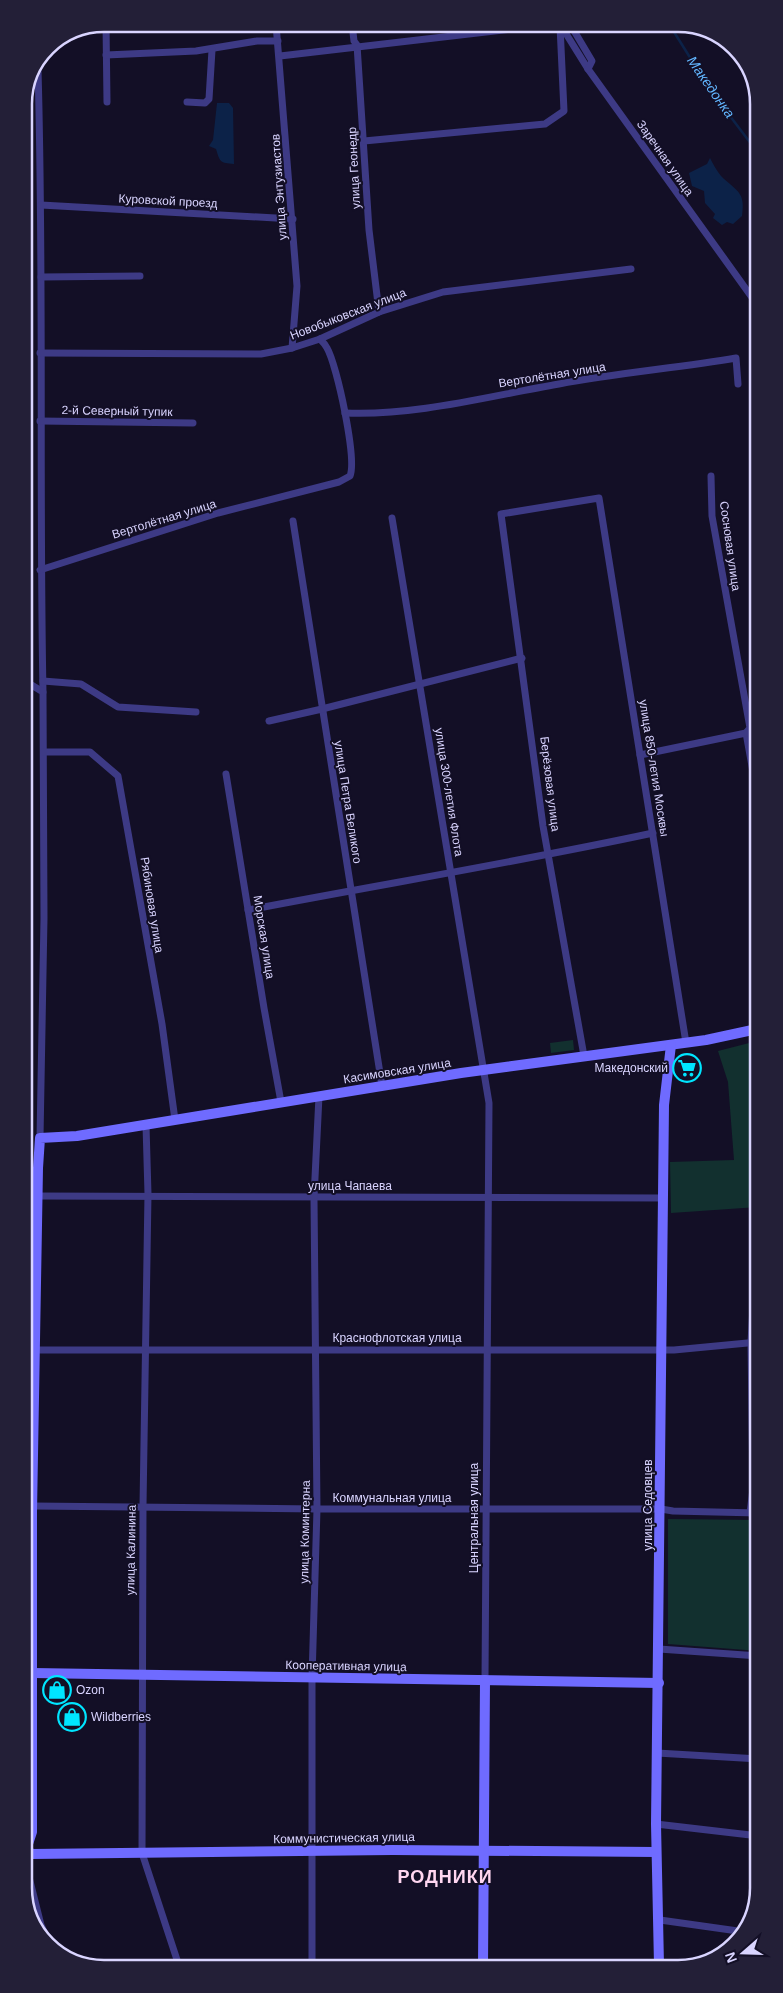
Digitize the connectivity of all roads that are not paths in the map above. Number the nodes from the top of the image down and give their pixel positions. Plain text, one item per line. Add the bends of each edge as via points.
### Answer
1 (106, 32) edge
2 (277, 32) edge
3 (353, 32) edge
4 (474, 33) edge
5 (560, 33) edge
6 (565, 33) edge
7 (575, 33) edge
8 (278, 41) junction
9 (357, 45) junction
10 (212, 50) junction
11 (106, 55) junction
12 (280, 56) junction
13 (588, 69) junction
14 (38, 78) edge
15 (107, 102) dead end
16 (187, 102) dead end
17 (364, 141) junction
18 (42, 205) junction
19 (294, 219) junction
20 (631, 270) dead end
21 (140, 276) dead end
22 (41, 277) junction
23 (751, 296) edge
24 (379, 312) junction
25 (320, 338) junction
26 (292, 348) junction
27 (40, 353) junction
28 (738, 384) dead end
29 (345, 413) junction
30 (40, 421) junction
31 (193, 423) dead end
32 (711, 476) dead end
33 (599, 498) joint
34 (392, 518) dead end
35 (293, 521) dead end
36 (40, 570) junction
37 (522, 658) junction
38 (43, 681) junction
39 (420, 683) junction
40 (33, 685) edge
41 (44, 692) junction
42 (322, 710) junction
43 (196, 712) dead end
44 (269, 721) dead end
45 (746, 733) junction
46 (44, 752) junction
47 (640, 755) junction
48 (751, 761) edge
49 (226, 774) dead end
50 (653, 833) junction
51 (548, 855) junction
52 (451, 872) junction
53 (351, 890) junction
54 (248, 910) junction
55 (751, 1030) edge
56 (686, 1043) junction
57 (671, 1045) junction
58 (584, 1056) junction
59 (485, 1070) junction
60 (382, 1086) junction
61 (319, 1096) junction
62 (282, 1102) junction
63 (175, 1120) junction
64 (146, 1125) junction
65 (40, 1138) junction
66 (148, 1194) junction
67 (37, 1196) junction
68 (314, 1198) junction
69 (490, 1198) junction
70 (663, 1198) junction
71 (751, 1342) edge
72 (315, 1349) junction
73 (662, 1349) junction
74 (36, 1350) junction
75 (488, 1350) junction
76 (147, 1351) junction
77 (751, 1505) edge
78 (33, 1506) junction
79 (143, 1506) junction
80 (317, 1509) junction
81 (661, 1509) junction
82 (487, 1510) junction
83 (750, 1513) joint
84 (659, 1649) junction
85 (751, 1655) edge
86 (34, 1673) junction
87 (142, 1674) junction
88 (312, 1678) junction
89 (486, 1680) junction
90 (659, 1682) junction
91 (657, 1753) junction
92 (751, 1759) edge
93 (656, 1824) junction
94 (32, 1829) edge
95 (751, 1835) edge
96 (484, 1851) junction
97 (313, 1852) junction
98 (656, 1852) junction
99 (32, 1853) edge
100 (142, 1853) junction
101 (32, 1889) edge
102 (40, 1919) edge
103 (660, 1920) junction
104 (718, 1928) edge
105 (177, 1960) edge
106 (312, 1960) edge
107 (483, 1960) edge
108 (659, 1960) edge

1 - 11 street
2 - 8 street, улица Энтузиастов
3 - 9 street, улица Геонедр
4 - 9 street
5 - 17 street via 564,111 545,124
6 - 13 street, Заречная улица
7 - 13 street via 592,60
8 - 10 street via 257,41
8 - 12 street, улица Энтузиастов
9 - 12 street
9 - 17 street, улица Геонедр
10 - 11 street
10 - 16 street via 209,100 205,103
11 - 15 street
12 - 19 street, улица Энтузиастов
13 - 23 street, Заречная улица
14 - 18 street
17 - 24 street, улица Геонедр via 369,230
18 - 19 street, Куровской проезд
18 - 22 street
19 - 26 street, улица Энтузиастов via 297,286
20 - 24 street, Новобыковская улица via 443,292
21 - 22 street
22 - 27 street
24 - 25 street, Новобыковская улица
25 - 26 street, Новобыковская улица
25 - 29 street, Вертолётная улица via 328,348
26 - 27 street, Новобыковская улица via 261,354
27 - 30 street
28 - 29 street, Вертолётная улица via 736,358 568,382 405,411
29 - 36 street, Вертолётная улица via 352,471 347,478 218,513
30 - 31 street, 2-й Северный тупик
30 - 36 street
32 - 45 street, Сосновая улица via 712,516 750,728
33 - 37 street, Берёзовая улица via 501,514
33 - 47 street, улица 850-летия Москвы
34 - 39 street, улица 300-летия Флота
35 - 42 street, улица Петра Великого
36 - 38 street
37 - 39 street
37 - 51 street, Берёзовая улица
38 - 41 street
38 - 43 street via 81,684 118,707
39 - 42 street
39 - 52 street, улица 300-летия Флота
40 - 41 street
41 - 46 street
42 - 44 street
42 - 53 street, улица Петра Великого
45 - 47 street
45 - 48 street, Сосновая улица
46 - 63 street, Рябиновая улица via 90,752 118,776 162,1024
46 - 65 street via 43,1100
47 - 50 street, улица 850-летия Москвы
49 - 54 street, Морская улица
50 - 51 street
50 - 56 street, улица 850-летия Москвы
51 - 52 street
51 - 58 street, Берёзовая улица
52 - 53 street
52 - 59 street, улица 300-летия Флота
53 - 54 street
53 - 60 street, улица Петра Великого
54 - 62 street, Морская улица
55 - 56 street, Касимовская улица
56 - 57 street, Касимовская улица
57 - 58 street, Касимовская улица
57 - 70 street, улица Седовцев via 664,1105
58 - 59 street, Касимовская улица
59 - 60 street, Касимовская улица
59 - 69 street, Центральная улица via 489,1104
60 - 61 street, Касимовская улица
61 - 62 street, Касимовская улица
61 - 68 street, улица Коминтерна
62 - 63 street, Касимовская улица
63 - 64 street, Касимовская улица
64 - 65 street, Касимовская улица via 77,1136
64 - 66 street, улица Калинина
65 - 67 street
66 - 67 street, улица Чапаева
66 - 68 street, улица Чапаева
66 - 76 street, улица Калинина
67 - 74 street
68 - 69 street, улица Чапаева
68 - 72 street, улица Коминтерна
69 - 70 street, улица Чапаева
69 - 75 street, Центральная улица
70 - 73 street, улица Седовцев
71 - 73 street, Краснофлотская улица
72 - 75 street, Краснофлотская улица
72 - 76 street, Краснофлотская улица
72 - 80 street, улица Коминтерна
73 - 75 street, Краснофлотская улица
73 - 81 street, улица Седовцев
74 - 76 street, Краснофлотская улица
74 - 78 street
75 - 82 street, Центральная улица
76 - 79 street, улица Калинина
77 - 83 street
78 - 79 street, Коммунальная улица
78 - 86 street
79 - 80 street, Коммунальная улица
79 - 87 street, улица Калинина
80 - 82 street, Коммунальная улица
80 - 88 street, улица Коминтерна
81 - 82 street, Коммунальная улица
81 - 83 street, Коммунальная улица
81 - 84 street, улица Седовцев
82 - 89 street, Центральная улица
84 - 85 street
84 - 90 street, улица Седовцев
86 - 87 street, Кооперативная улица
86 - 94 street
87 - 88 street, Кооперативная улица
87 - 100 street, улица Калинина
88 - 89 street, Кооперативная улица
88 - 97 street, улица Коминтерна
89 - 90 street, Кооперативная улица
89 - 96 street, Центральная улица
90 - 91 street, улица Седовцев
91 - 92 street
91 - 93 street, улица Седовцев
93 - 95 street
93 - 98 street, улица Седовцев
96 - 97 street, Коммунистическая улица
96 - 98 street, Коммунистическая улица
96 - 107 street, Центральная улица
97 - 100 street, Коммунистическая улица
97 - 106 street, улица Коминтерна
98 - 103 street, улица Седовцев
99 - 100 street, Коммунистическая улица
100 - 105 street, улица Калинина
101 - 102 street
103 - 104 street
103 - 108 street, улица Седовцев

